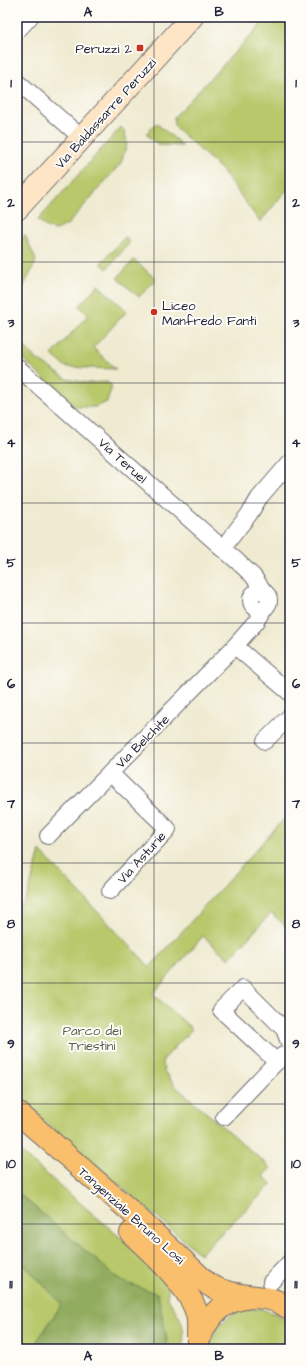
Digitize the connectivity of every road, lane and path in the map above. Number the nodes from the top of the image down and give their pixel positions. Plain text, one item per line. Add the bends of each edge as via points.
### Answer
1 (30, 17) edge
2 (192, 17) edge
3 (17, 31) edge
4 (17, 81) edge
5 (82, 138) junction
6 (17, 209) edge
7 (17, 367) edge
8 (290, 462) edge
9 (225, 552) junction
10 (260, 600) joint
11 (235, 646) junction
12 (290, 694) edge
13 (290, 716) edge
14 (265, 741) dead end
15 (110, 773) junction
16 (48, 836) dead end
17 (110, 891) dead end
18 (290, 1045) edge
19 (290, 1048) edge
20 (277, 1062) junction
21 (17, 1112) edge
22 (224, 1117) dead end
23 (17, 1131) edge
24 (290, 1262) edge
25 (265, 1293) junction
26 (290, 1293) edge
27 (290, 1309) edge
28 (198, 1346) edge

1 - 3 street
2 - 5 street, Via Baldassarre Peruzzi
4 - 5 street
5 - 6 street, Via Baldassarre Peruzzi
7 - 9 street, Via Teruel
8 - 9 street via 259,498
9 - 10 street, Via Teruel
10 - 11 street, Via Belchite
11 - 12 street
11 - 15 street, Via Belchite
13 - 14 street
15 - 16 street, Via Belchite
15 - 17 street, Via Asturie via 168,828
18 - 20 street via 284,1029 243,988 221,1010
19 - 20 street
20 - 22 street
21 - 25 main road, Tangenziale Bruno Losi via 129,1210 209,1285 232,1294
23 - 28 main road, Tangenziale Bruno Losi via 112,1214 179,1281 198,1314
24 - 25 street
25 - 26 street via 280,1297
25 - 27 main road, Tangenziale Bruno Losi
25 - 28 main road, Tangenziale Bruno Losi via 225,1305 206,1323

